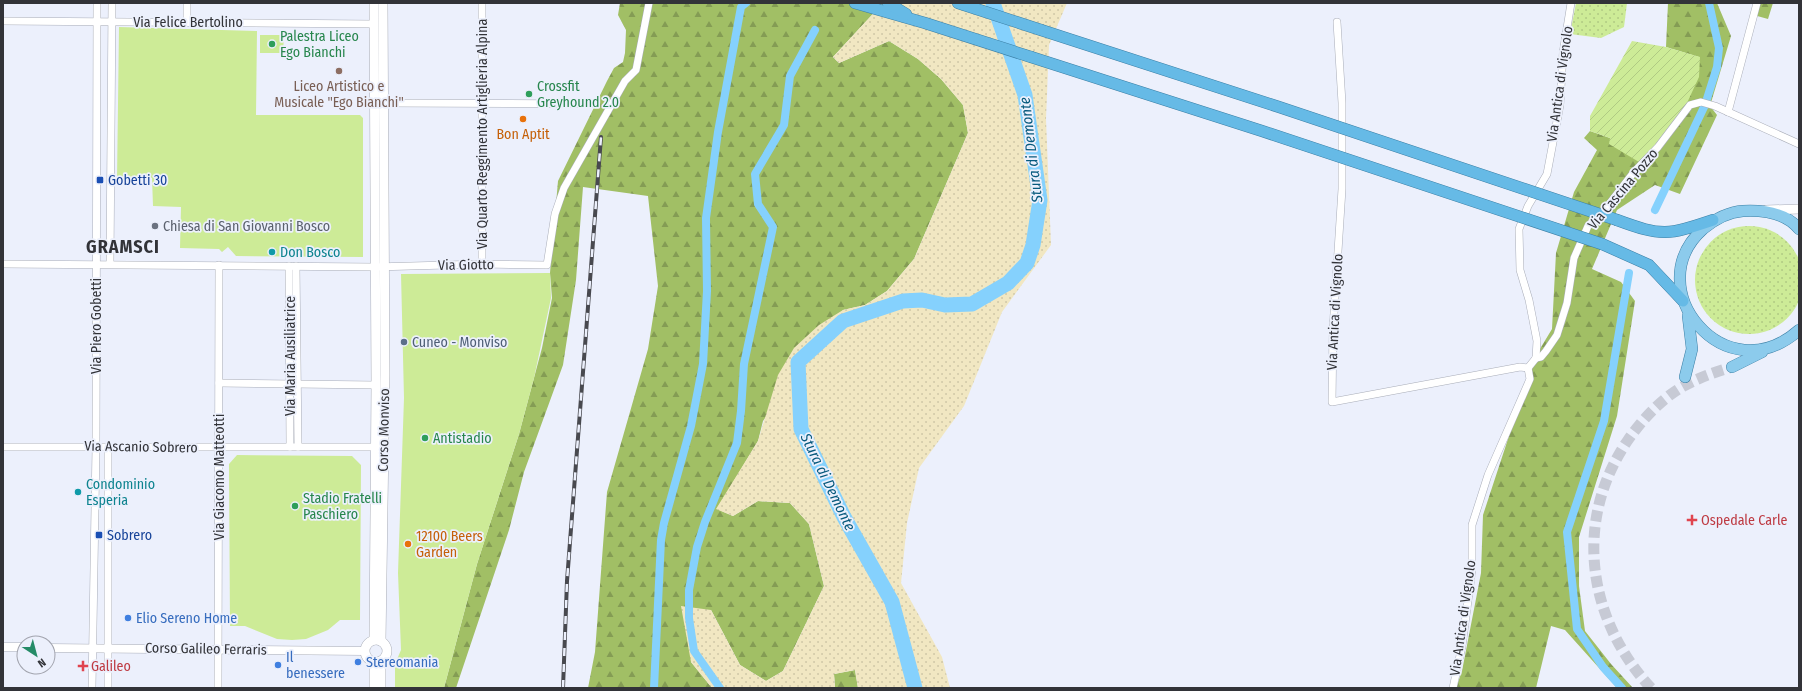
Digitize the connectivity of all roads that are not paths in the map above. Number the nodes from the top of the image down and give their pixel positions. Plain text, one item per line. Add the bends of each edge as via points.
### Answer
1 (97, 3) edge
2 (112, 3) edge
3 (187, 3) edge
4 (374, 3) edge
5 (383, 3) edge
6 (482, 3) edge
7 (649, 3) edge
8 (855, 3) edge
9 (888, 3) edge
10 (958, 3) edge
11 (1571, 3) edge
12 (1757, 3) edge
13 (3, 21) edge
14 (96, 22) junction
15 (112, 22) junction
16 (187, 22) junction
17 (1337, 22) dead end
18 (925, 23) junction
19 (374, 24) junction
20 (384, 103) junction
21 (482, 103) junction
22 (591, 104) dead end
23 (1728, 112) junction
24 (1799, 144) edge
25 (1799, 209) edge
26 (1759, 210) junction
27 (1713, 220) junction
28 (1799, 229) edge
29 (96, 263) junction
30 (3, 264) edge
31 (110, 264) junction
32 (482, 264) junction
33 (219, 265) junction
34 (292, 266) junction
35 (375, 267) junction
36 (385, 267) junction
37 (1685, 306) junction
38 (1799, 330) edge
39 (1771, 347) junction
40 (1536, 358) junction
41 (1732, 367) tunnel mouth
42 (1528, 368) junction
43 (1685, 377) dead end
44 (219, 382) junction
45 (294, 383) junction
46 (376, 385) junction
47 (3, 447) edge
48 (96, 447) junction
49 (108, 447) junction
50 (290, 447) junction
51 (298, 447) junction
52 (376, 447) junction
53 (220, 448) junction
54 (378, 641) junction
55 (3, 647) edge
56 (16, 647) edge
57 (56, 648) edge
58 (92, 648) junction
59 (108, 648) junction
60 (219, 649) junction
61 (365, 651) junction
62 (377, 662) junction
63 (92, 688) edge
64 (108, 688) edge
65 (218, 688) edge
66 (374, 688) edge
67 (381, 688) edge
68 (1453, 688) edge

1 - 14 street, Via Piero Gobetti
2 - 15 street, Via Piero Gobetti
3 - 16 street
4 - 19 main road, Corso Monviso
5 - 20 main road, Corso Monviso
6 - 21 street, Via Quarto Reggimento Artiglieria Alpina
7 - 32 street, Via Giotto via 636,70 625,81 564,188 555,214 547,265
8 - 18 highway
9 - 18 highway
10 - 27 highway, bridge via 1301,114 1649,231 1668,233
11 - 40 street, Via Antica di Vignolo via 1563,53 1560,105 1547,174 1528,206 1519,229 1520,270 1537,341
12 - 23 street
13 - 14 street, Via Felice Bertolino
14 - 15 street, Via Felice Bertolino
14 - 29 street, Via Piero Gobetti
15 - 16 street, Via Felice Bertolino
15 - 31 street, Via Piero Gobetti
16 - 19 street, Via Felice Bertolino
17 - 42 street, Via Antica di Vignolo via 1342,103 1342,189 1333,329 1332,402 1520,367
18 - 37 highway, bridge via 1602,244 1649,265
19 - 35 main road, Corso Monviso
20 - 21 street
20 - 36 main road, Corso Monviso
21 - 22 street
21 - 32 street, Via Quarto Reggimento Artiglieria Alpina
23 - 24 street, Via Cascina Pozzo
23 - 40 street, Via Cascina Pozzo via 1698,102 1690,105 1658,147 1588,226 1574,258 1567,304 1557,335 1541,357
25 - 26 main road
26 - 27 main road via 1735,211
26 - 28 main road via 1779,215
27 - 37 main road via 1696,236 1685,256 1680,278
29 - 30 street, Via Giotto
29 - 31 street, Via Giotto
29 - 48 street, Via Piero Gobetti
31 - 33 street, Via Giotto
32 - 36 street, Via Giotto
33 - 34 street, Via Giotto
33 - 44 street, Via Giacomo Matteotti
34 - 35 street, Via Giotto
34 - 45 street, Via Maria Ausiliatrice
35 - 36 street, Via Giotto
35 - 46 main road, Corso Monviso
36 - 54 main road, Corso Monviso
37 - 39 main road via 1699,327 1714,340 1732,348 1751,350
37 - 43 main road via 1692,349
38 - 39 main road via 1789,339
39 - 41 main road
40 - 42 street
42 - 68 street, Via Antica di Vignolo via 1530,380 1488,475 1472,525 1472,570 1462,646
44 - 45 street
44 - 53 street, Via Giacomo Matteotti
45 - 46 street
45 - 50 street, Via Maria Ausiliatrice
45 - 51 street, Via Maria Ausiliatrice
46 - 52 main road, Corso Monviso
47 - 48 street, Via Ascanio Sobrero
48 - 49 street, Via Ascanio Sobrero
48 - 58 street, Via Piero Gobetti
49 - 53 street, Via Ascanio Sobrero
49 - 59 street
50 - 51 street, Via Ascanio Sobrero
50 - 53 street, Via Ascanio Sobrero
51 - 52 street, Via Ascanio Sobrero
52 - 54 main road, Corso Monviso
53 - 60 street, Via Giacomo Matteotti
54 - 61 main road via 368,644
54 - 62 main road via 387,646 388,653
55 - 56 street
57 - 58 street, Corso Galileo Ferraris
58 - 59 street, Corso Galileo Ferraris
58 - 63 street, Via Piero Gobetti
59 - 60 street, Corso Galileo Ferraris
59 - 64 street
60 - 61 street, Corso Galileo Ferraris
60 - 65 street, Via Giacomo Matteotti
61 - 62 main road via 366,657
62 - 66 main road
62 - 67 main road

